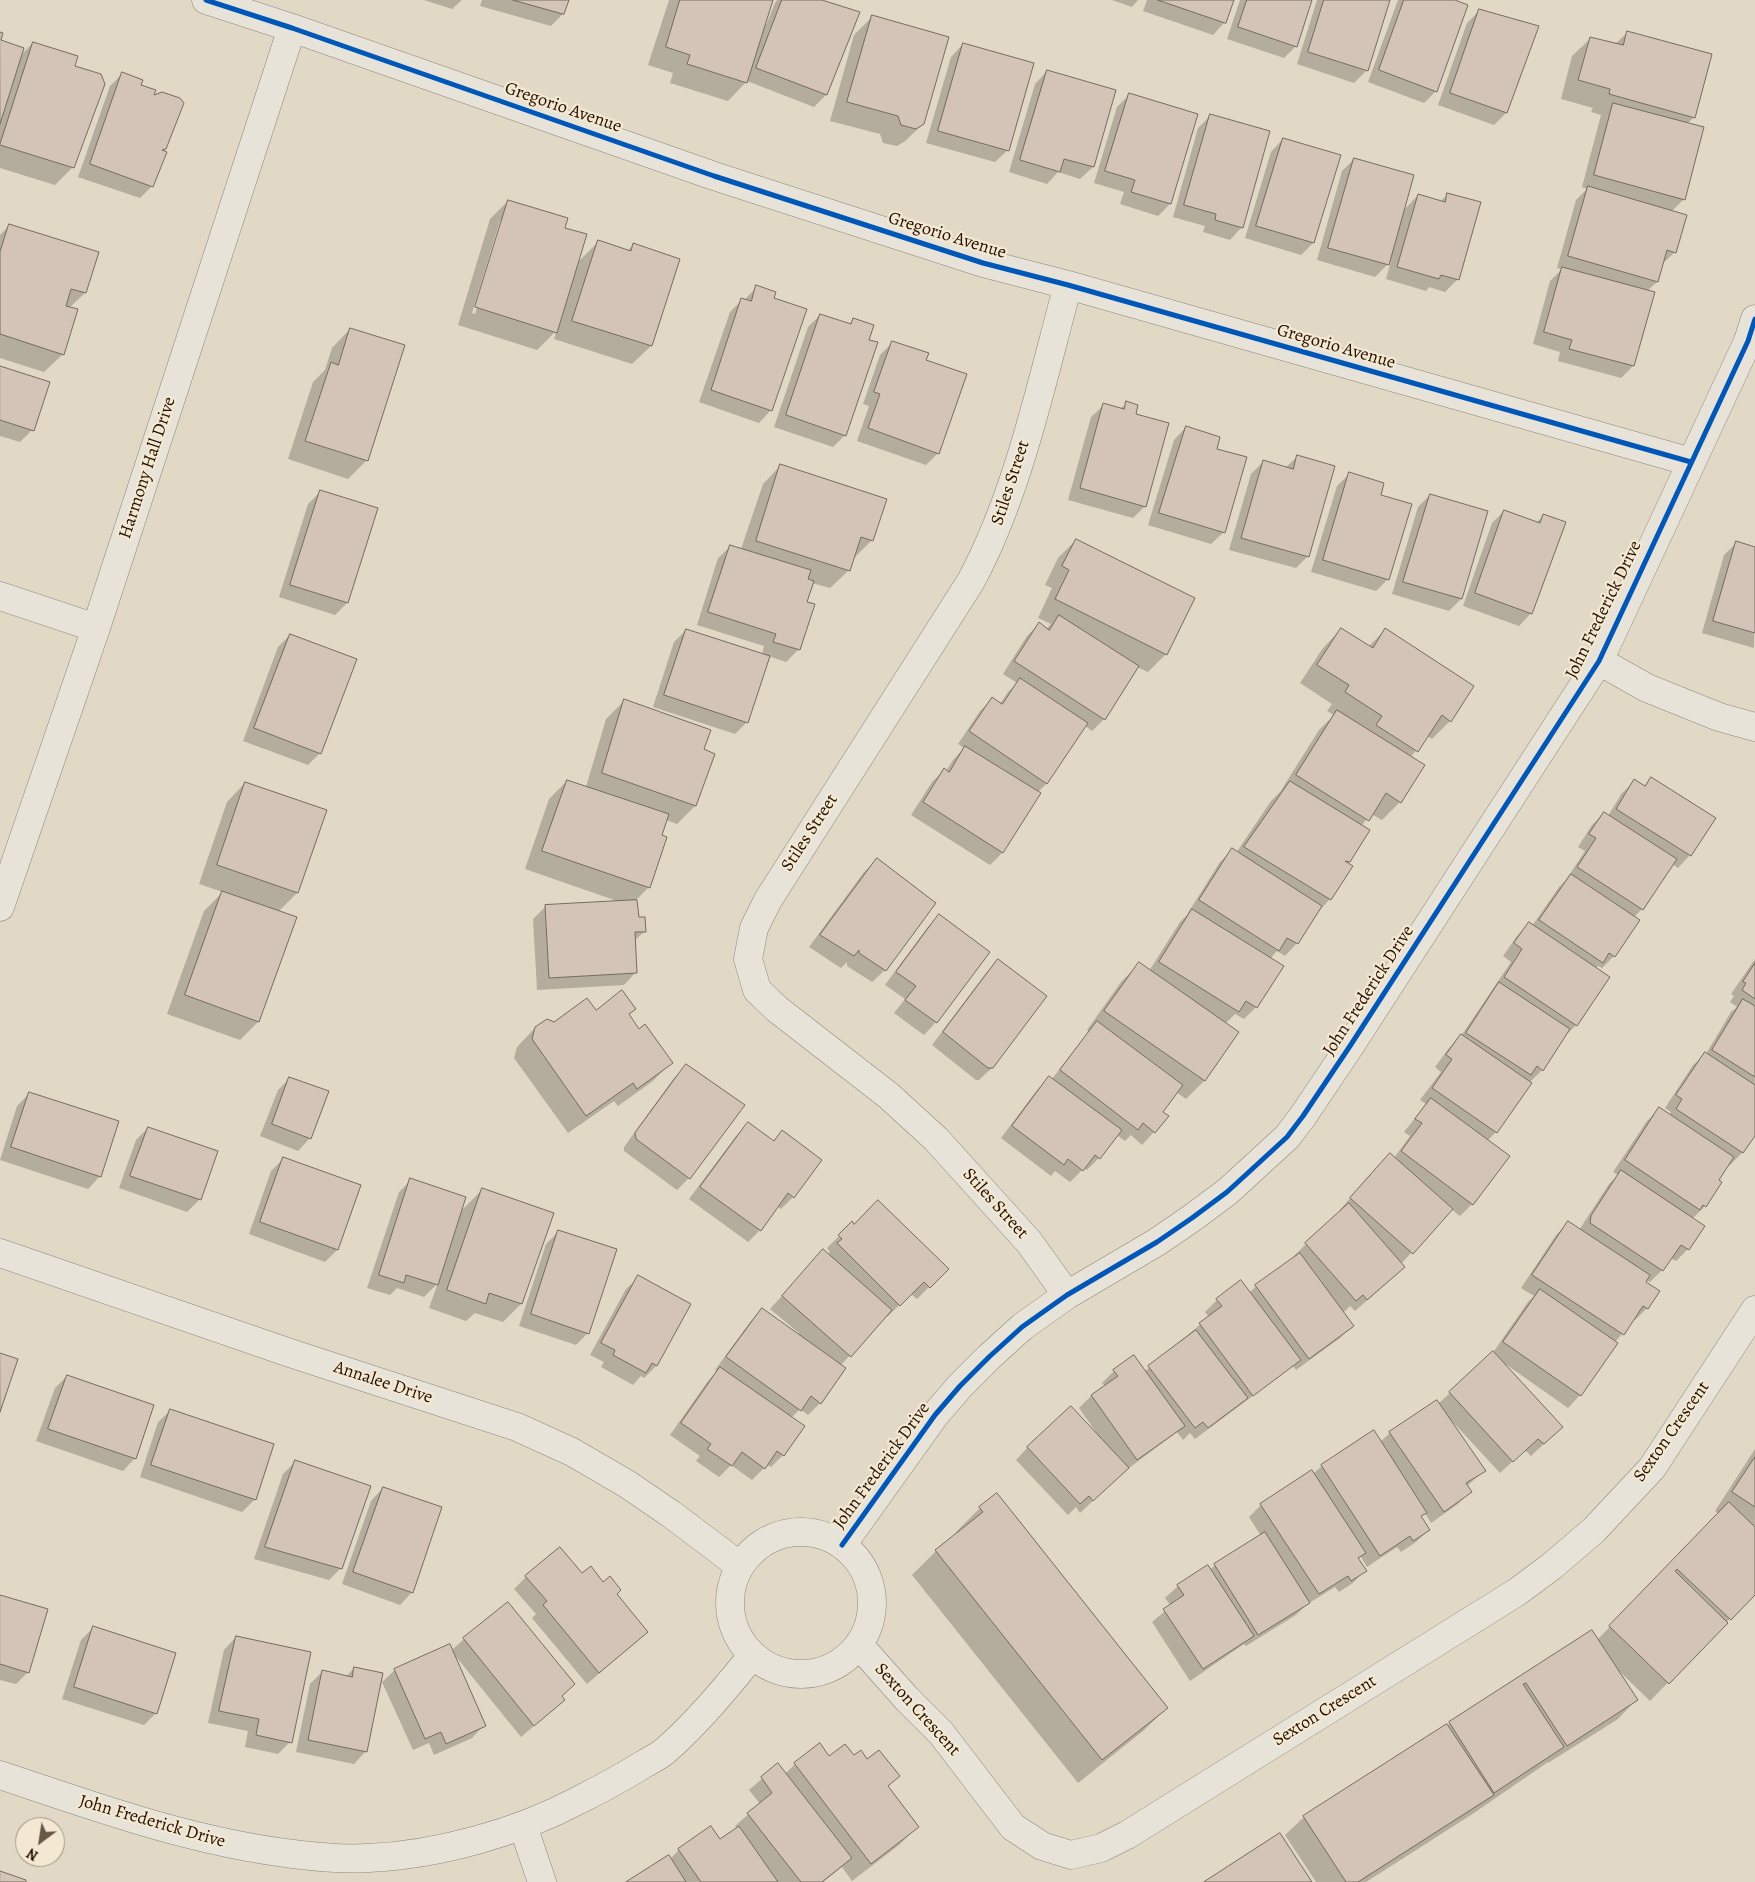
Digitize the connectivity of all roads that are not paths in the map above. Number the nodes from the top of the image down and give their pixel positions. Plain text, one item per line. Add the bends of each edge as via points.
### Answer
1 (206, 0) edge
2 (292, 28) junction
3 (1068, 285) junction
4 (1755, 319) edge
5 (1691, 462) junction
6 (0, 596) edge
7 (96, 628) junction
8 (1598, 661) junction
9 (1755, 727) edge
10 (0, 907) edge
11 (0, 1253) edge
12 (1067, 1295) junction
13 (1755, 1310) edge
14 (842, 1545) junction
15 (740, 1566) junction
16 (859, 1645) junction
17 (752, 1656) junction
18 (0, 1776) edge
19 (523, 1826) junction
20 (542, 1882) edge

1 - 2 street, Gregorio Avenue
2 - 3 street, Gregorio Avenue via 714,176 983,263
2 - 7 street, Harmony Hall Drive
3 - 5 street, Gregorio Avenue
3 - 12 street, Stiles Street via 1020,458 1003,513 985,555 971,582 768,900 754,928 748,959 757,990 889,1096 936,1139 1029,1242
4 - 5 street, John Frederick Drive via 1748,341
5 - 8 street, John Frederick Drive
6 - 7 street
7 - 10 street, Harmony Hall Drive
8 - 9 street via 1647,688 1719,717
8 - 12 street, John Frederick Drive via 1350,1046 1287,1137 1227,1192 1192,1218
11 - 15 street, Annalee Drive via 517,1427 572,1452 627,1484
12 - 14 street, John Frederick Drive via 1022,1327 960,1386 935,1415
13 - 16 street, Sexton Crescent via 1652,1468 1594,1530 1552,1566 1491,1608 1127,1835 1100,1848 1071,1855 1042,1846 1013,1827 941,1733
14 - 15 street via 821,1535 798,1532 775,1536 756,1548
14 - 16 street via 858,1560 868,1580 872,1603 869,1625
15 - 17 street via 732,1584 732,1622
16 - 17 street via 842,1662 820,1672 796,1674 773,1669
17 - 19 street, John Frederick Drive via 701,1717 663,1752 607,1786
18 - 19 street, John Frederick Drive via 184,1834 271,1851 324,1857 367,1858 408,1854
19 - 20 street

